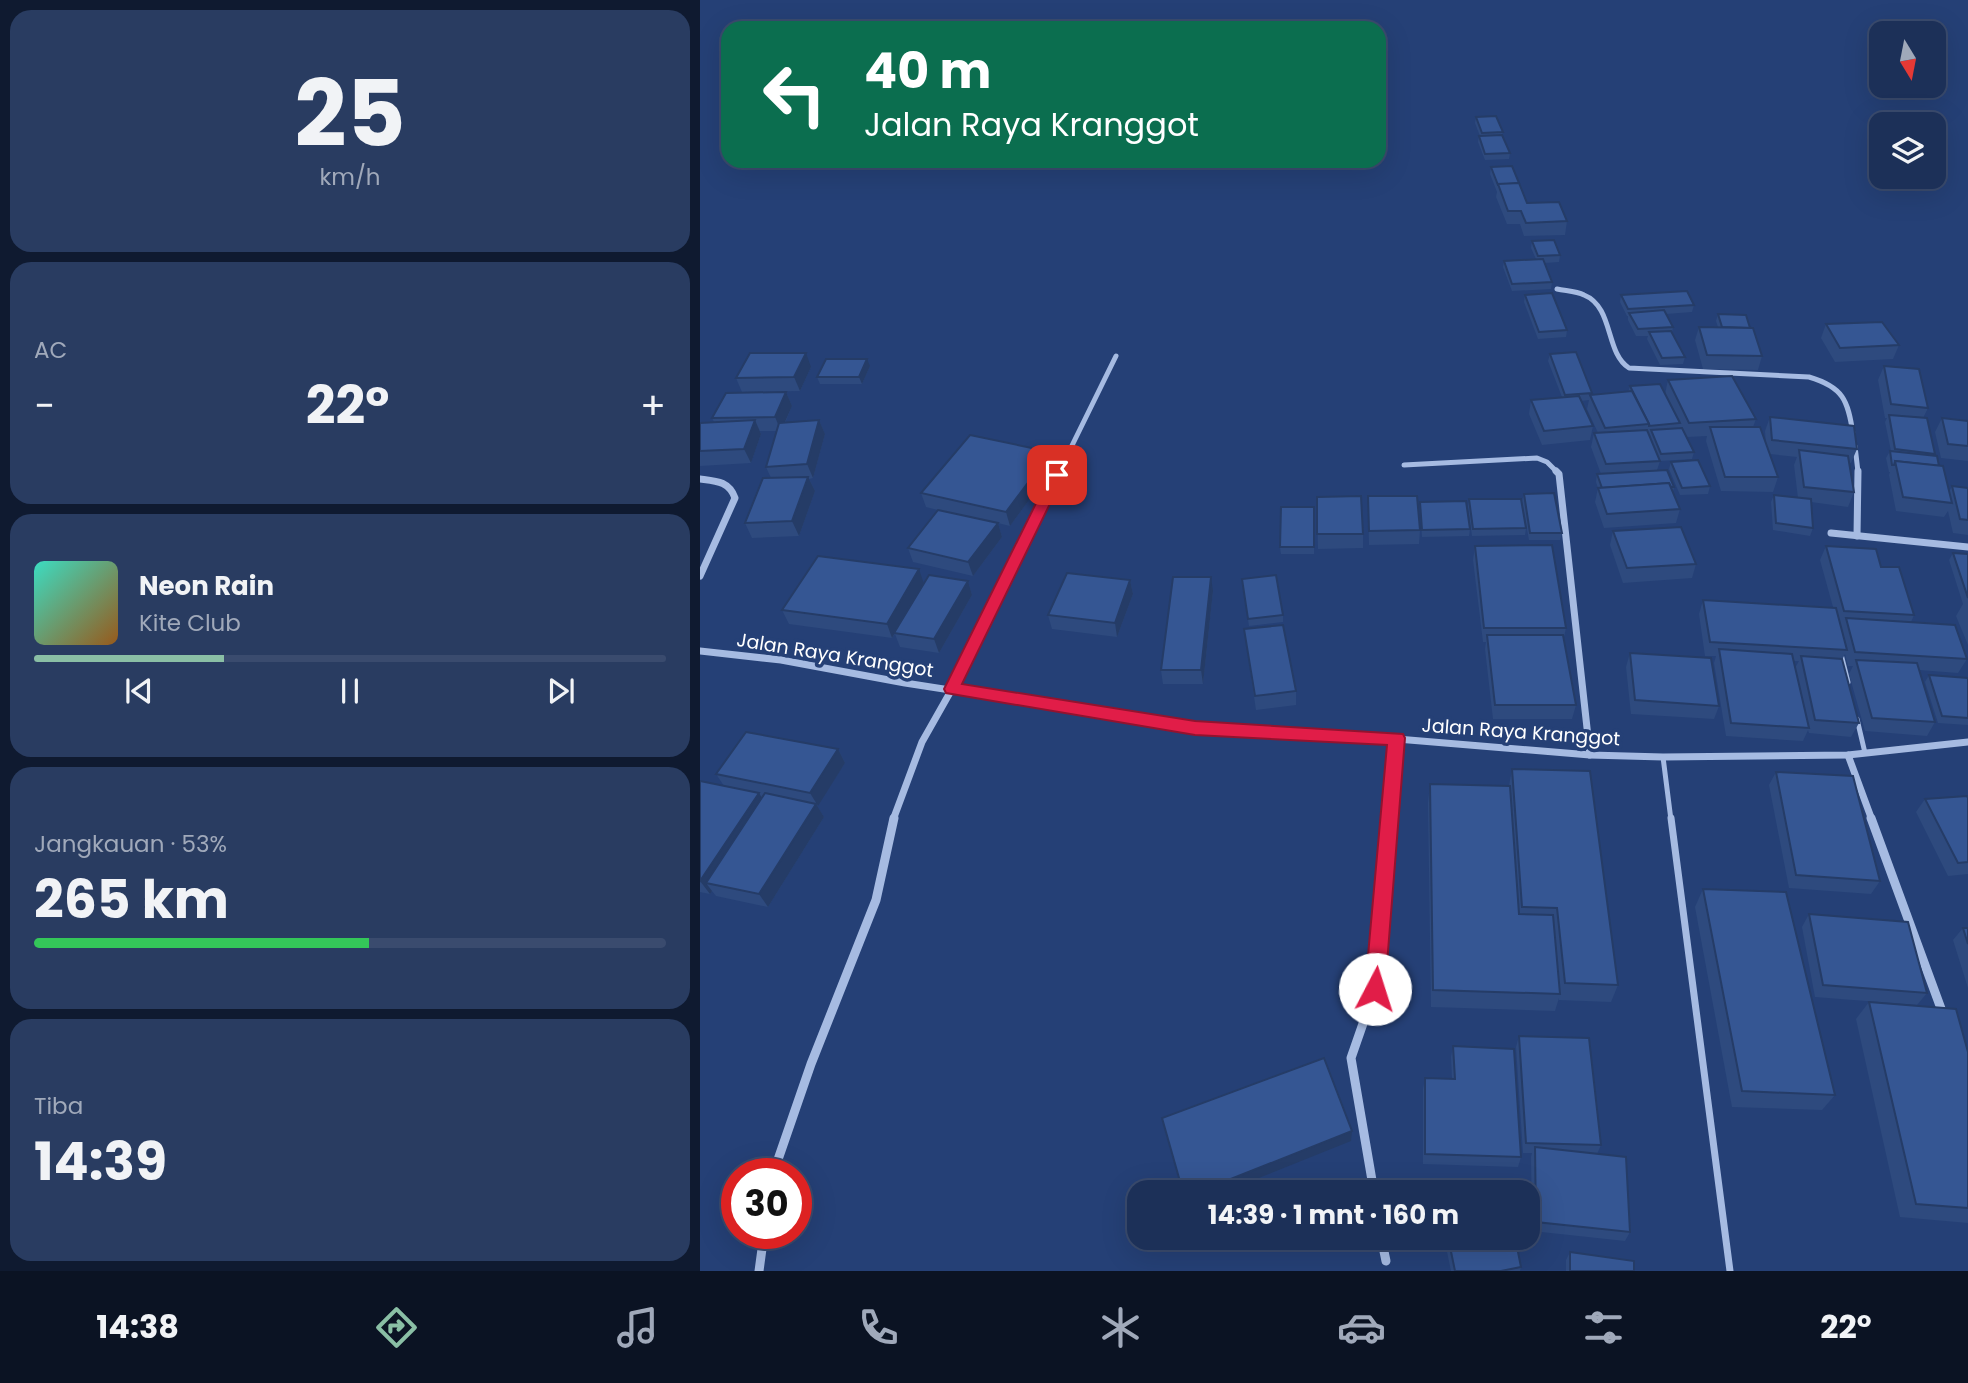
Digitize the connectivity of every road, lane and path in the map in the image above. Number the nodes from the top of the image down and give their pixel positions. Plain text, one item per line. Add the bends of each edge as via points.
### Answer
1 (1557, 289) dead end
2 (1116, 356) dead end
3 (1404, 465) dead end
4 (700, 479) edge
5 (1831, 533) dead end
6 (1857, 536) junction
7 (1968, 547) edge
8 (700, 576) edge
9 (1840, 650) edge
10 (700, 652) edge
11 (952, 689) junction
12 (1849, 689) edge
13 (1856, 715) edge
14 (1397, 738) junction
15 (1968, 742) edge
16 (1865, 753) junction
17 (1590, 755) junction
18 (1848, 755) junction
19 (1663, 757) junction
20 (1947, 1024) edge
21 (779, 1158) edge
22 (1372, 1180) edge
23 (762, 1249) edge
24 (1383, 1250) edge
25 (1385, 1261) dead end
26 (759, 1271) edge
27 (1730, 1271) edge

1 - 6 street via 1593,300 1621,363 1629,368 1809,377 1830,382 1849,406 1858,466
2 - 11 street
3 - 17 street via 1537,458 1559,474
4 - 8 street via 719,481 732,489 735,498
5 - 6 street
6 - 7 street
9 - 12 lane
10 - 11 street, Jalan Raya Kranggot via 781,660
11 - 14 street, Jalan Raya Kranggot via 1195,728
11 - 21 street via 922,742 891,829 876,900
13 - 16 lane
14 - 17 street, Jalan Raya Kranggot
14 - 22 street via 1375,989 1351,1058
15 - 16 street, Jalan Raya Kranggot
16 - 18 street, Jalan Raya Kranggot
17 - 19 street, Jalan Raya Kranggot
18 - 19 street, Jalan Raya Kranggot
18 - 20 street
19 - 27 lane
23 - 26 street
24 - 25 street

